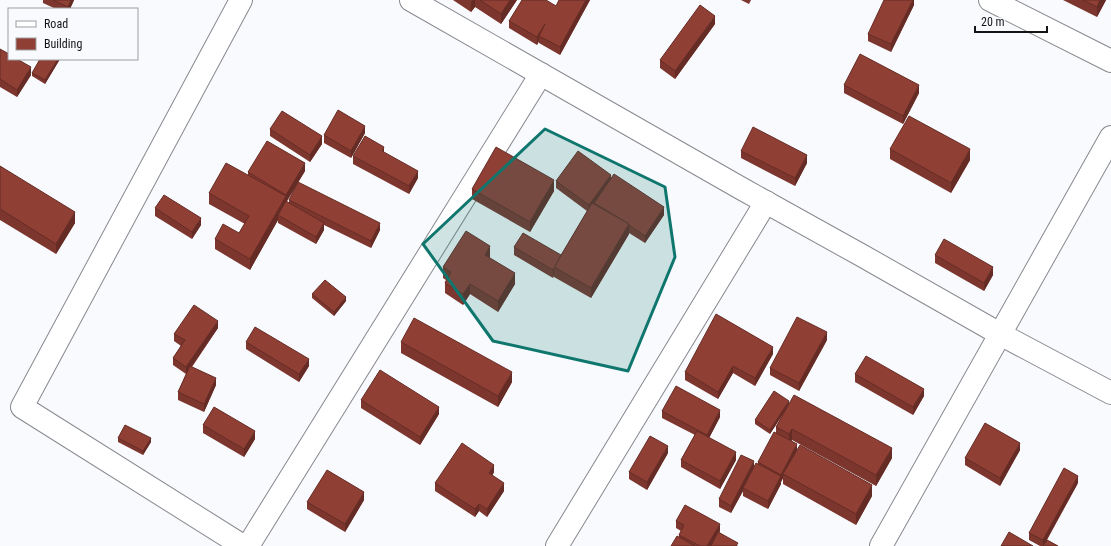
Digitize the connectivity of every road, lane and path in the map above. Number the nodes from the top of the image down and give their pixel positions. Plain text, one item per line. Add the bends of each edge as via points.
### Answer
1 (241, 0) edge
2 (411, 0) edge
3 (990, 0) edge
4 (1111, 61) edge
5 (541, 74) junction
6 (1111, 137) edge
7 (766, 202) junction
8 (1000, 334) junction
9 (1111, 393) edge
10 (243, 546) edge
11 (248, 546) edge
12 (557, 546) edge
13 (881, 546) edge

1 - 10 street via 22,407
2 - 5 street
3 - 4 street
5 - 7 street
5 - 11 street
6 - 8 street
7 - 8 street
7 - 12 street
8 - 9 street
8 - 13 street

